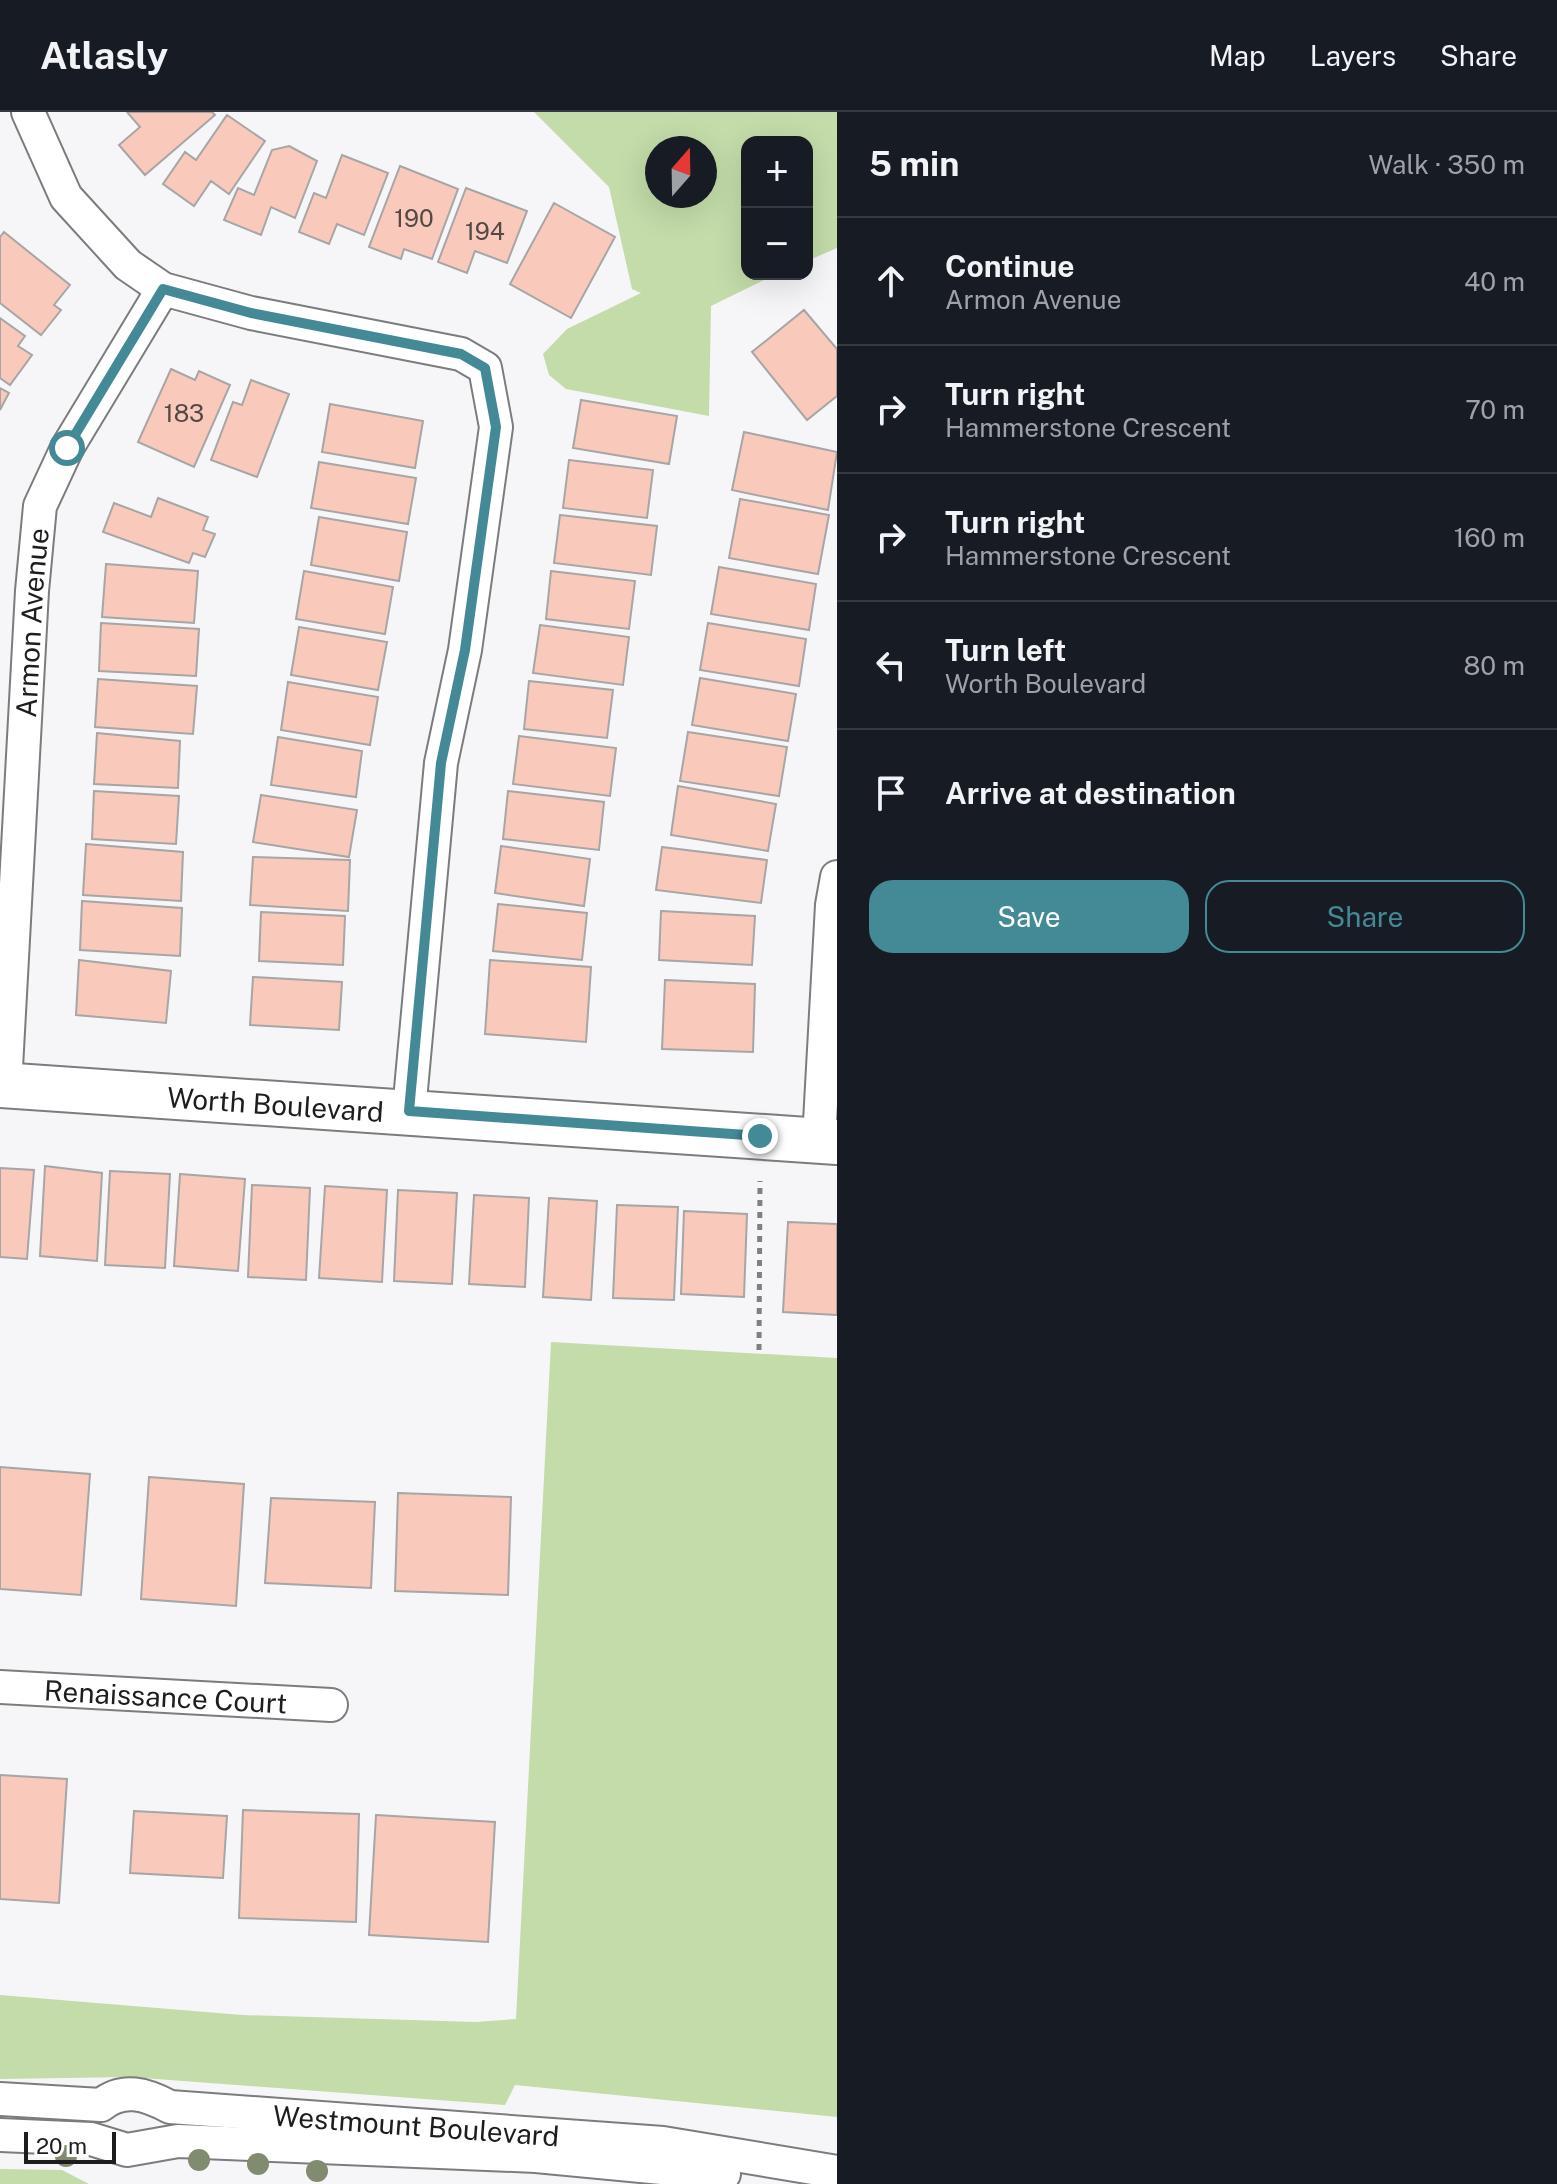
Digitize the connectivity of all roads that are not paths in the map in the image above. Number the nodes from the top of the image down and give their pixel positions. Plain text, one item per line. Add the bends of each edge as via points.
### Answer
1 (28, 112) edge
2 (163, 289) junction
3 (837, 877) edge
4 (2, 1086) edge
5 (409, 1111) junction
6 (828, 1141) edge
7 (0, 1687) edge
8 (331, 1705) dead end
9 (0, 2099) edge
10 (0, 2135) edge
11 (837, 2172) edge
12 (782, 2184) edge

1 - 2 street via 66,197 128,265
2 - 4 street, Armon Avenue via 67,448 40,506
2 - 5 street via 251,313 461,354 485,368 496,427 479,563 435,805
3 - 6 street
4 - 5 street, Worth Boulevard
5 - 6 street, Worth Boulevard
7 - 8 street, Renaissance Court
9 - 11 street, Westmount Boulevard via 101,2105 113,2095 132,2093 170,2107 663,2143
10 - 12 street, Westmount Boulevard via 91,2139 127,2150 178,2141 536,2156 699,2170

